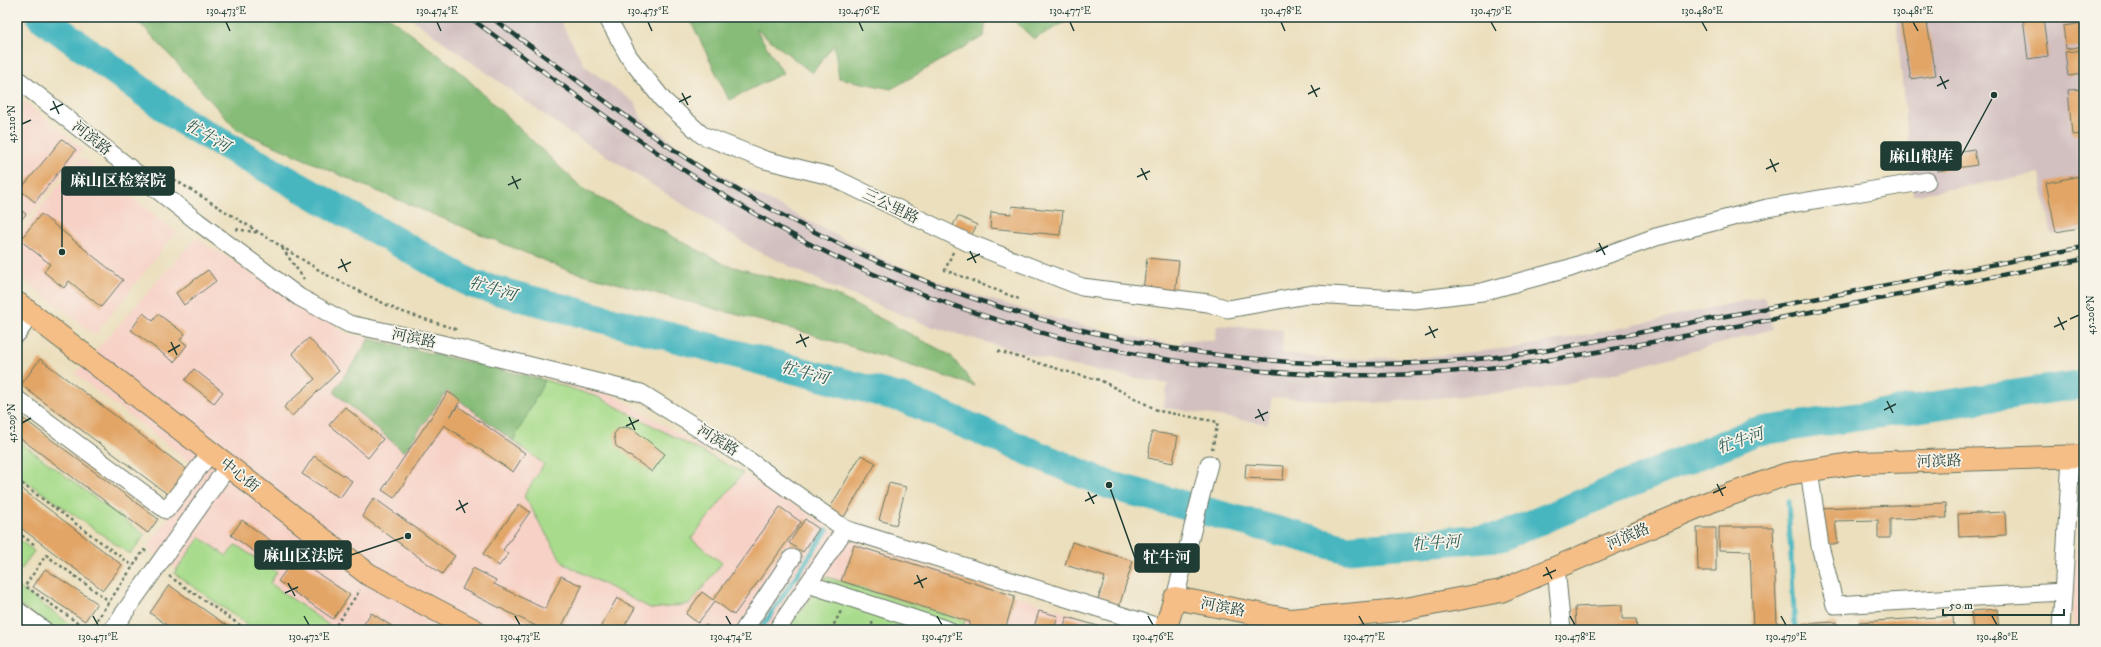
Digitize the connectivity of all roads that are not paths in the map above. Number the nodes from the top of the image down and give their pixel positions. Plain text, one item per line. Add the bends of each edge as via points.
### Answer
1 (607, 18) edge
2 (17, 79) edge
3 (1927, 181) dead end
4 (24, 308) edge
5 (17, 334) edge
6 (17, 399) edge
7 (211, 452) junction
8 (2077, 456) edge
9 (1209, 464) road end
10 (228, 466) junction
11 (1809, 470) junction
12 (845, 529) junction
13 (792, 558) dead end
14 (1556, 567) junction
15 (808, 584) junction
16 (2063, 592) junction
17 (1175, 598) junction
18 (17, 610) edge
19 (44, 630) edge
20 (112, 630) edge
21 (474, 630) edge
22 (744, 630) edge
23 (777, 630) edge
24 (948, 630) edge
25 (1165, 630) edge
26 (1562, 630) edge
27 (2061, 630) edge

1 - 3 street, 三公里路 via 629,57 663,100 702,135 765,160 830,176 970,243 1082,287 1208,303 1228,309 1313,294 1414,300 1482,292 1570,268 1656,237 1767,208
2 - 12 street, 河滨路 via 198,222 299,297 348,324 640,392 741,455
4 - 5 street
4 - 7 main road, 中心街
6 - 7 street via 166,510
7 - 10 main road, 中心街
8 - 11 main road, 河滨路 via 1857,463
8 - 16 street
9 - 17 street
10 - 20 street
10 - 21 main road, 中心街 via 368,574
11 - 14 main road, 河滨路 via 1787,474 1712,501
11 - 16 street via 1820,546 1835,605
12 - 15 street
12 - 25 street, 河滨路
13 - 22 street
14 - 17 main road, 河滨路 via 1501,590 1400,610 1290,620
14 - 26 street
15 - 23 street
15 - 24 street
16 - 27 street
17 - 25 main road
18 - 19 street

